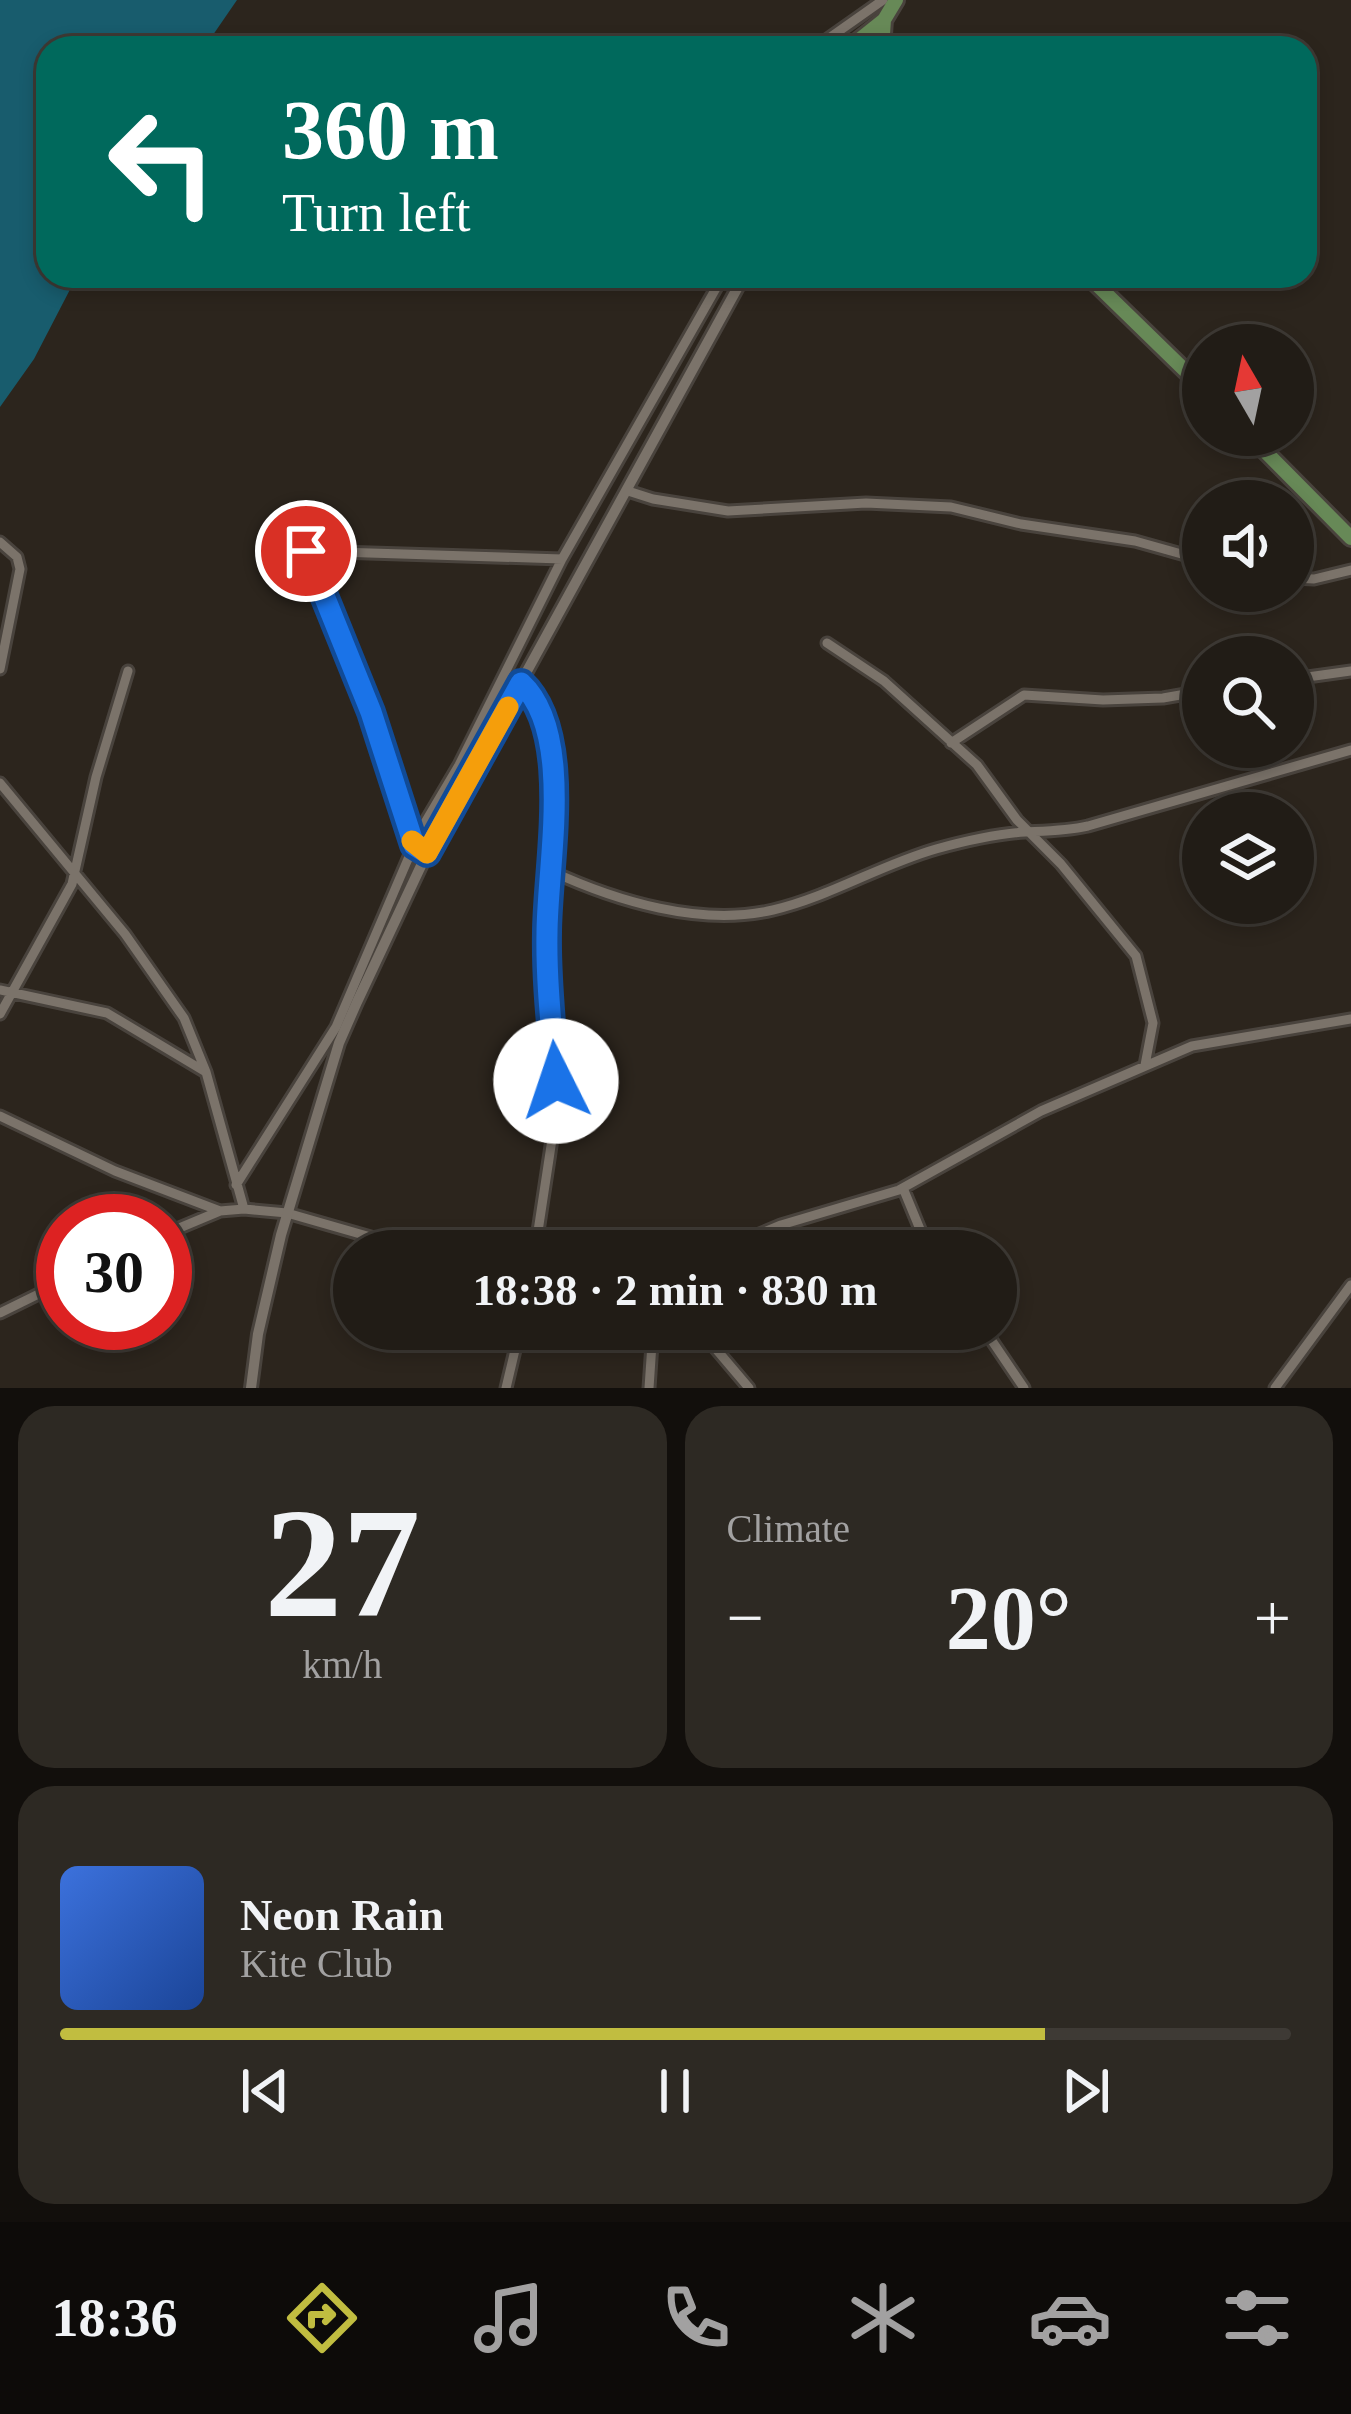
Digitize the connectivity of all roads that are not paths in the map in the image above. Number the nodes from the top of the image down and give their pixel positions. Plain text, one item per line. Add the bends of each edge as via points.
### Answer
1 (883, 0) edge
2 (896, 0) edge
3 (884, 20) junction
4 (832, 36) edge
5 (864, 36) edge
6 (883, 36) edge
7 (716, 288) edge
8 (737, 288) edge
9 (1100, 288) edge
10 (1182, 368) edge
11 (1270, 456) edge
12 (628, 490) junction
13 (1351, 538) edge
14 (0, 542) edge
15 (1182, 554) edge
16 (562, 559) junction
17 (1351, 570) edge
18 (1314, 579) edge
19 (827, 643) dead end
20 (0, 669) edge
21 (1351, 670) edge
22 (128, 671) dead end
23 (1314, 676) edge
24 (521, 683) junction
25 (1182, 695) edge
26 (951, 743) junction
27 (1351, 750) edge
28 (0, 782) edge
29 (1027, 832) junction
30 (414, 845) junction
31 (427, 853) junction
32 (551, 871) junction
33 (75, 873) junction
34 (0, 990) edge
35 (13, 992) junction
36 (0, 1014) edge
37 (1351, 1019) edge
38 (1145, 1065) junction
39 (206, 1072) junction
40 (0, 1116) edge
41 (236, 1185) junction
42 (903, 1188) junction
43 (244, 1209) junction
44 (220, 1211) junction
45 (287, 1213) junction
46 (192, 1223) edge
47 (346, 1230) edge
48 (538, 1230) edge
49 (769, 1230) edge
50 (920, 1230) edge
51 (1351, 1285) edge
52 (36, 1295) edge
53 (0, 1313) edge
54 (515, 1350) edge
55 (652, 1350) edge
56 (717, 1350) edge
57 (998, 1350) edge
58 (251, 1388) edge
59 (506, 1388) edge
60 (649, 1388) edge
61 (749, 1388) edge
62 (1024, 1388) edge
63 (1275, 1388) edge

1 - 4 street
2 - 3 main road
3 - 5 main road
3 - 6 main road
7 - 16 street
8 - 12 street
9 - 10 main road
11 - 13 main road
12 - 15 street via 728,511 866,502 951,507
12 - 24 street
14 - 20 street via 20,569
16 - 30 street
16 - 30 street via 306,551
17 - 18 street
19 - 26 street via 884,681
21 - 23 street
22 - 33 street
24 - 31 street
24 - 32 street via 542,711 556,834
25 - 26 street via 1024,695
26 - 29 street
27 - 29 street via 1088,826
28 - 33 street
29 - 32 street via 916,855 755,913 667,908
29 - 38 street via 1136,956 1153,1023
30 - 31 street
30 - 41 street via 345,1008
31 - 45 street via 339,1043
32 - 48 street via 556,1113
33 - 35 street
33 - 39 street via 173,999
34 - 35 street
35 - 36 street
35 - 39 street via 107,1013
37 - 38 street via 1218,1039
38 - 42 street via 1010,1126
39 - 41 street
40 - 44 street
41 - 43 street
42 - 49 street
42 - 50 street
43 - 44 street
43 - 45 street
44 - 46 street
45 - 47 street
45 - 58 street
51 - 63 street
52 - 53 street
54 - 59 street
55 - 60 street
56 - 61 street
57 - 62 street

